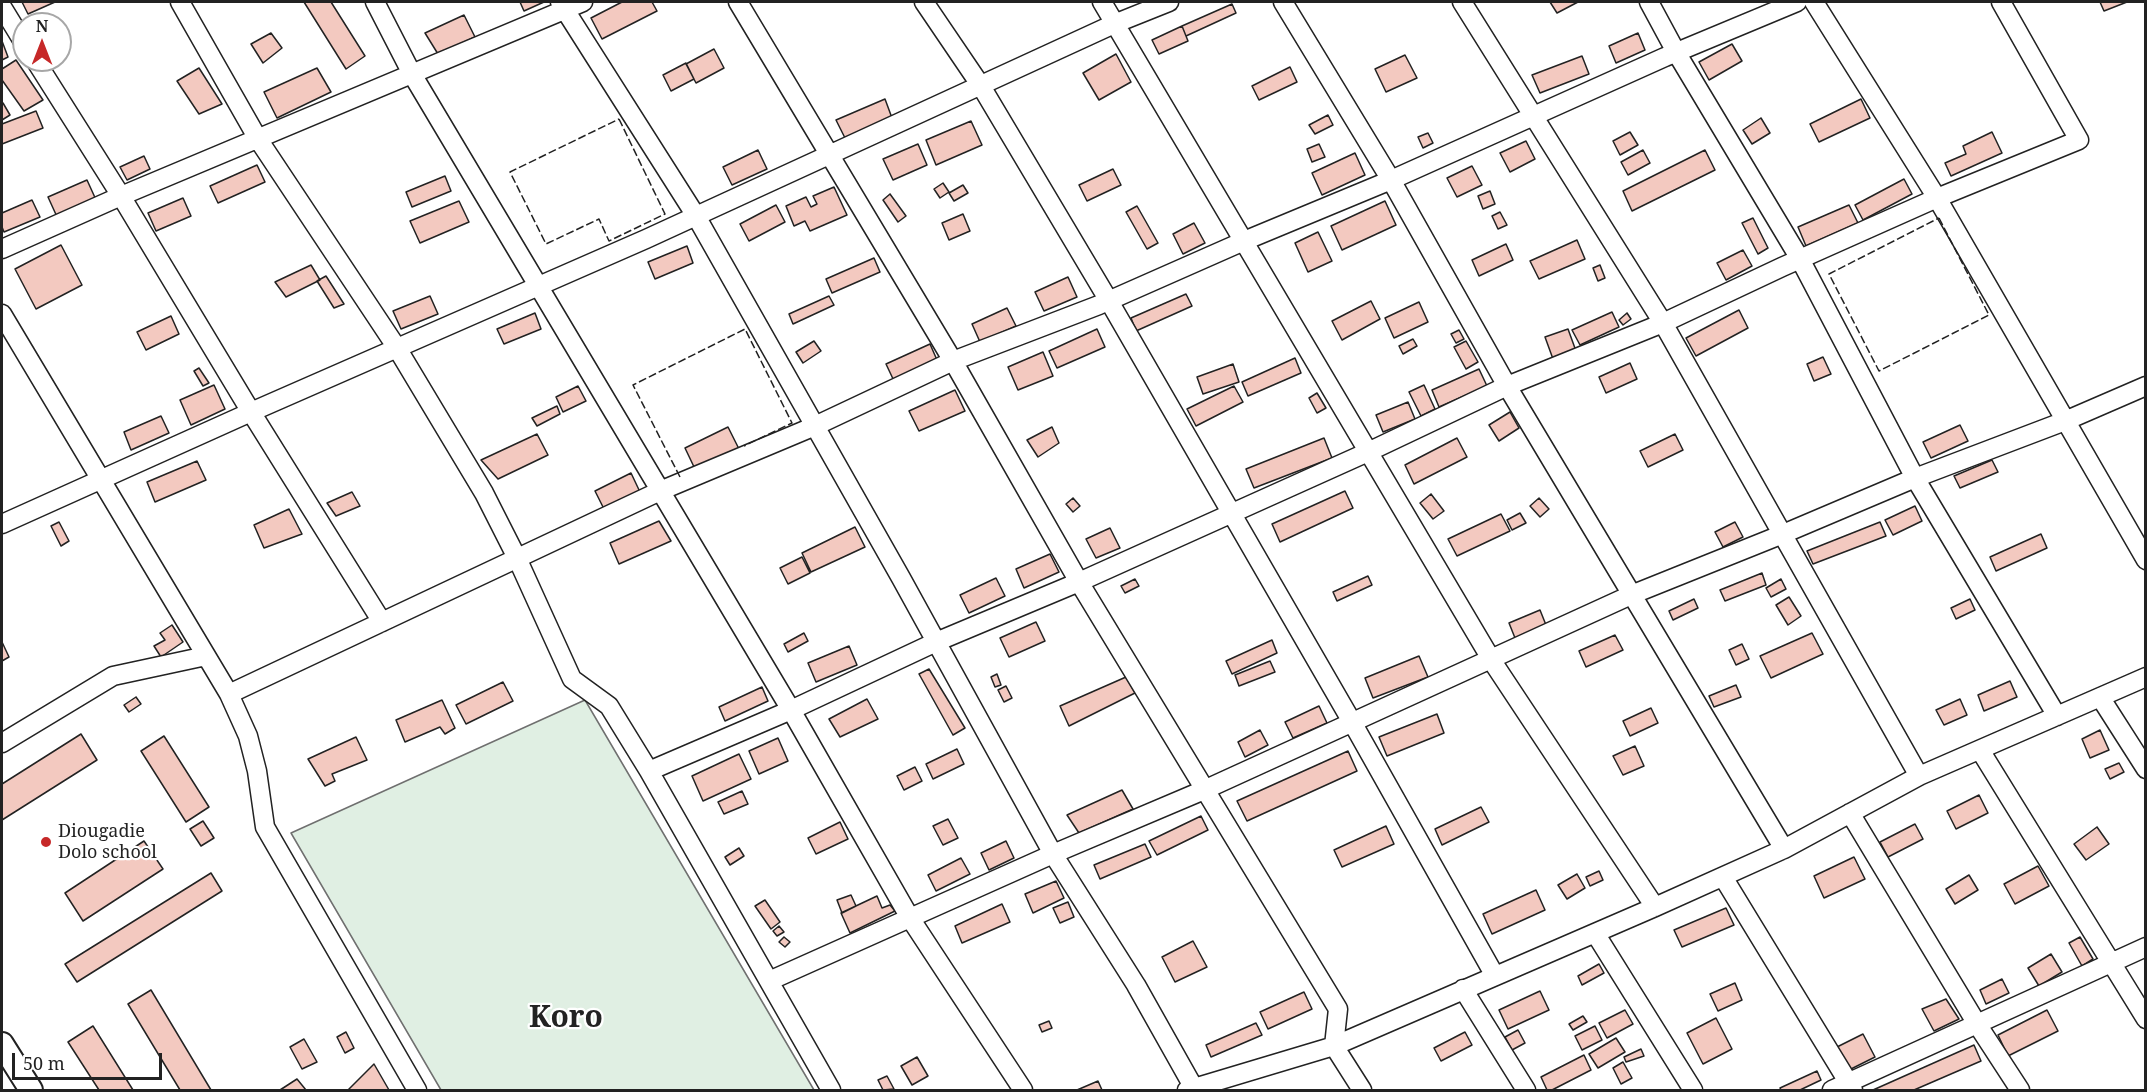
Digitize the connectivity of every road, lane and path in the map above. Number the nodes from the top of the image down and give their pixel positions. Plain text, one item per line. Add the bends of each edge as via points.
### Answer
1 (180, 2) edge
2 (375, 2) edge
3 (583, 2) edge
4 (738, 2) edge
5 (924, 2) edge
6 (1101, 2) edge
7 (1169, 2) edge
8 (1283, 2) edge
9 (1462, 2) edge
10 (1649, 2) edge
11 (1797, 2) edge
12 (1814, 2) edge
13 (2001, 2) edge
14 (562, 5) edge
15 (2, 8) edge
16 (12, 24) edge
17 (1114, 24) junction
18 (1676, 52) junction
19 (43, 72) edge
20 (412, 74) junction
21 (981, 86) junction
22 (1533, 116) junction
23 (258, 140) junction
24 (830, 155) junction
25 (1391, 180) junction
26 (121, 196) junction
27 (1937, 198) junction
28 (696, 216) junction
29 (1244, 241) junction
30 (2, 249) edge
31 (1800, 259) junction
32 (539, 286) junction
33 (1109, 301) junction
34 (2, 314) edge
35 (1663, 323) junction
36 (397, 348) junction
37 (953, 361) junction
38 (1507, 386) junction
39 (2145, 386) edge
40 (250, 412) junction
41 (2065, 421) junction
42 (815, 426) junction
43 (1368, 452) junction
44 (100, 478) junction
45 (1915, 478) junction
46 (660, 491) junction
47 (1231, 513) junction
48 (2, 524) edge
49 (1783, 534) junction
50 (516, 558) junction
51 (2145, 560) edge
52 (1078, 582) junction
53 (1631, 594) junction
54 (382, 622) junction
55 (936, 642) junction
56 (206, 656) junction
57 (1490, 658) junction
58 (2145, 677) edge
59 (229, 694) junction
60 (2100, 697) junction
61 (791, 710) junction
62 (2057, 716) junction
63 (1352, 722) junction
64 (2, 743) edge
65 (1980, 750) junction
66 (2145, 769) edge
67 (649, 771) junction
68 (1918, 776) junction
69 (1204, 790) junction
70 (1850, 813) junction
71 (1784, 849) junction
72 (1053, 854) junction
73 (1723, 877) junction
74 (1655, 907) junction
75 (910, 918) junction
76 (1595, 933) junction
77 (2145, 947) edge
78 (2112, 962) junction
79 (1495, 976) junction
80 (769, 981) junction
81 (1463, 989) junction
82 (2145, 1018) edge
83 (1977, 1024) junction
84 (2, 1044) edge
85 (1334, 1046) junction
86 (1844, 1088) edge
87 (31, 1090) edge
88 (417, 1090) edge
89 (831, 1090) edge
90 (1023, 1090) edge
91 (1192, 1090) edge
92 (1362, 1090) edge
93 (1526, 1090) edge
94 (1693, 1090) edge
95 (2020, 1090) edge

1 - 23 street
2 - 20 street
3 - 14 street
4 - 24 street
5 - 21 street
6 - 17 street
7 - 17 street
8 - 25 street
9 - 22 street
10 - 18 street
11 - 18 street
12 - 27 street
13 - 27 street via 2079,140
14 - 20 street
14 - 28 street
15 - 16 street
17 - 21 street
17 - 29 street
18 - 22 street
18 - 31 street
19 - 26 street
20 - 23 street
20 - 32 street
21 - 24 street
21 - 33 street
22 - 25 street
22 - 35 street
23 - 26 street
23 - 36 street
24 - 28 street
24 - 37 street
25 - 29 street
25 - 38 street
26 - 30 street
26 - 40 street
27 - 31 street
27 - 41 street
28 - 32 street
28 - 42 street
29 - 33 street
29 - 43 street
31 - 35 street
31 - 45 street
32 - 36 street
32 - 46 street
33 - 37 street
33 - 47 street
34 - 44 street
35 - 38 street
35 - 49 street
36 - 40 street
36 - 50 street via 484,493
37 - 42 street
37 - 52 street
38 - 43 street
38 - 53 street
39 - 41 street
40 - 44 street
40 - 54 street
41 - 45 street
41 - 51 street
42 - 46 street
42 - 55 street
43 - 47 street
43 - 57 street
44 - 48 street
44 - 56 street
45 - 49 street
45 - 62 street
46 - 50 street
46 - 61 street
47 - 52 street
47 - 63 street
49 - 53 street
49 - 68 street
50 - 54 street
50 - 67 street via 572,678 609,706
52 - 55 street
52 - 69 street
53 - 57 street
53 - 71 street
54 - 59 street
55 - 61 street
55 - 72 street
56 - 59 street
56 - 64 street via 113,676
57 - 63 street
57 - 74 street
58 - 60 street
59 - 88 street via 248,736 265,827
60 - 62 street
60 - 66 street
61 - 67 street
61 - 75 street
62 - 65 street
63 - 69 street
63 - 79 street
65 - 68 street
65 - 78 street
67 - 80 street
68 - 70 street
69 - 72 street
69 - 85 street via 1338,1009
70 - 71 street
70 - 83 street
71 - 73 street
72 - 75 street
72 - 91 street via 1136,985
73 - 74 street
73 - 86 street
74 - 76 street
75 - 80 street
75 - 90 street
76 - 79 street
76 - 94 street
77 - 78 street
78 - 82 street
78 - 83 street
79 - 81 street
80 - 89 street
81 - 85 street
81 - 93 street
83 - 86 street
83 - 95 street
84 - 87 street
85 - 91 street
85 - 92 street

